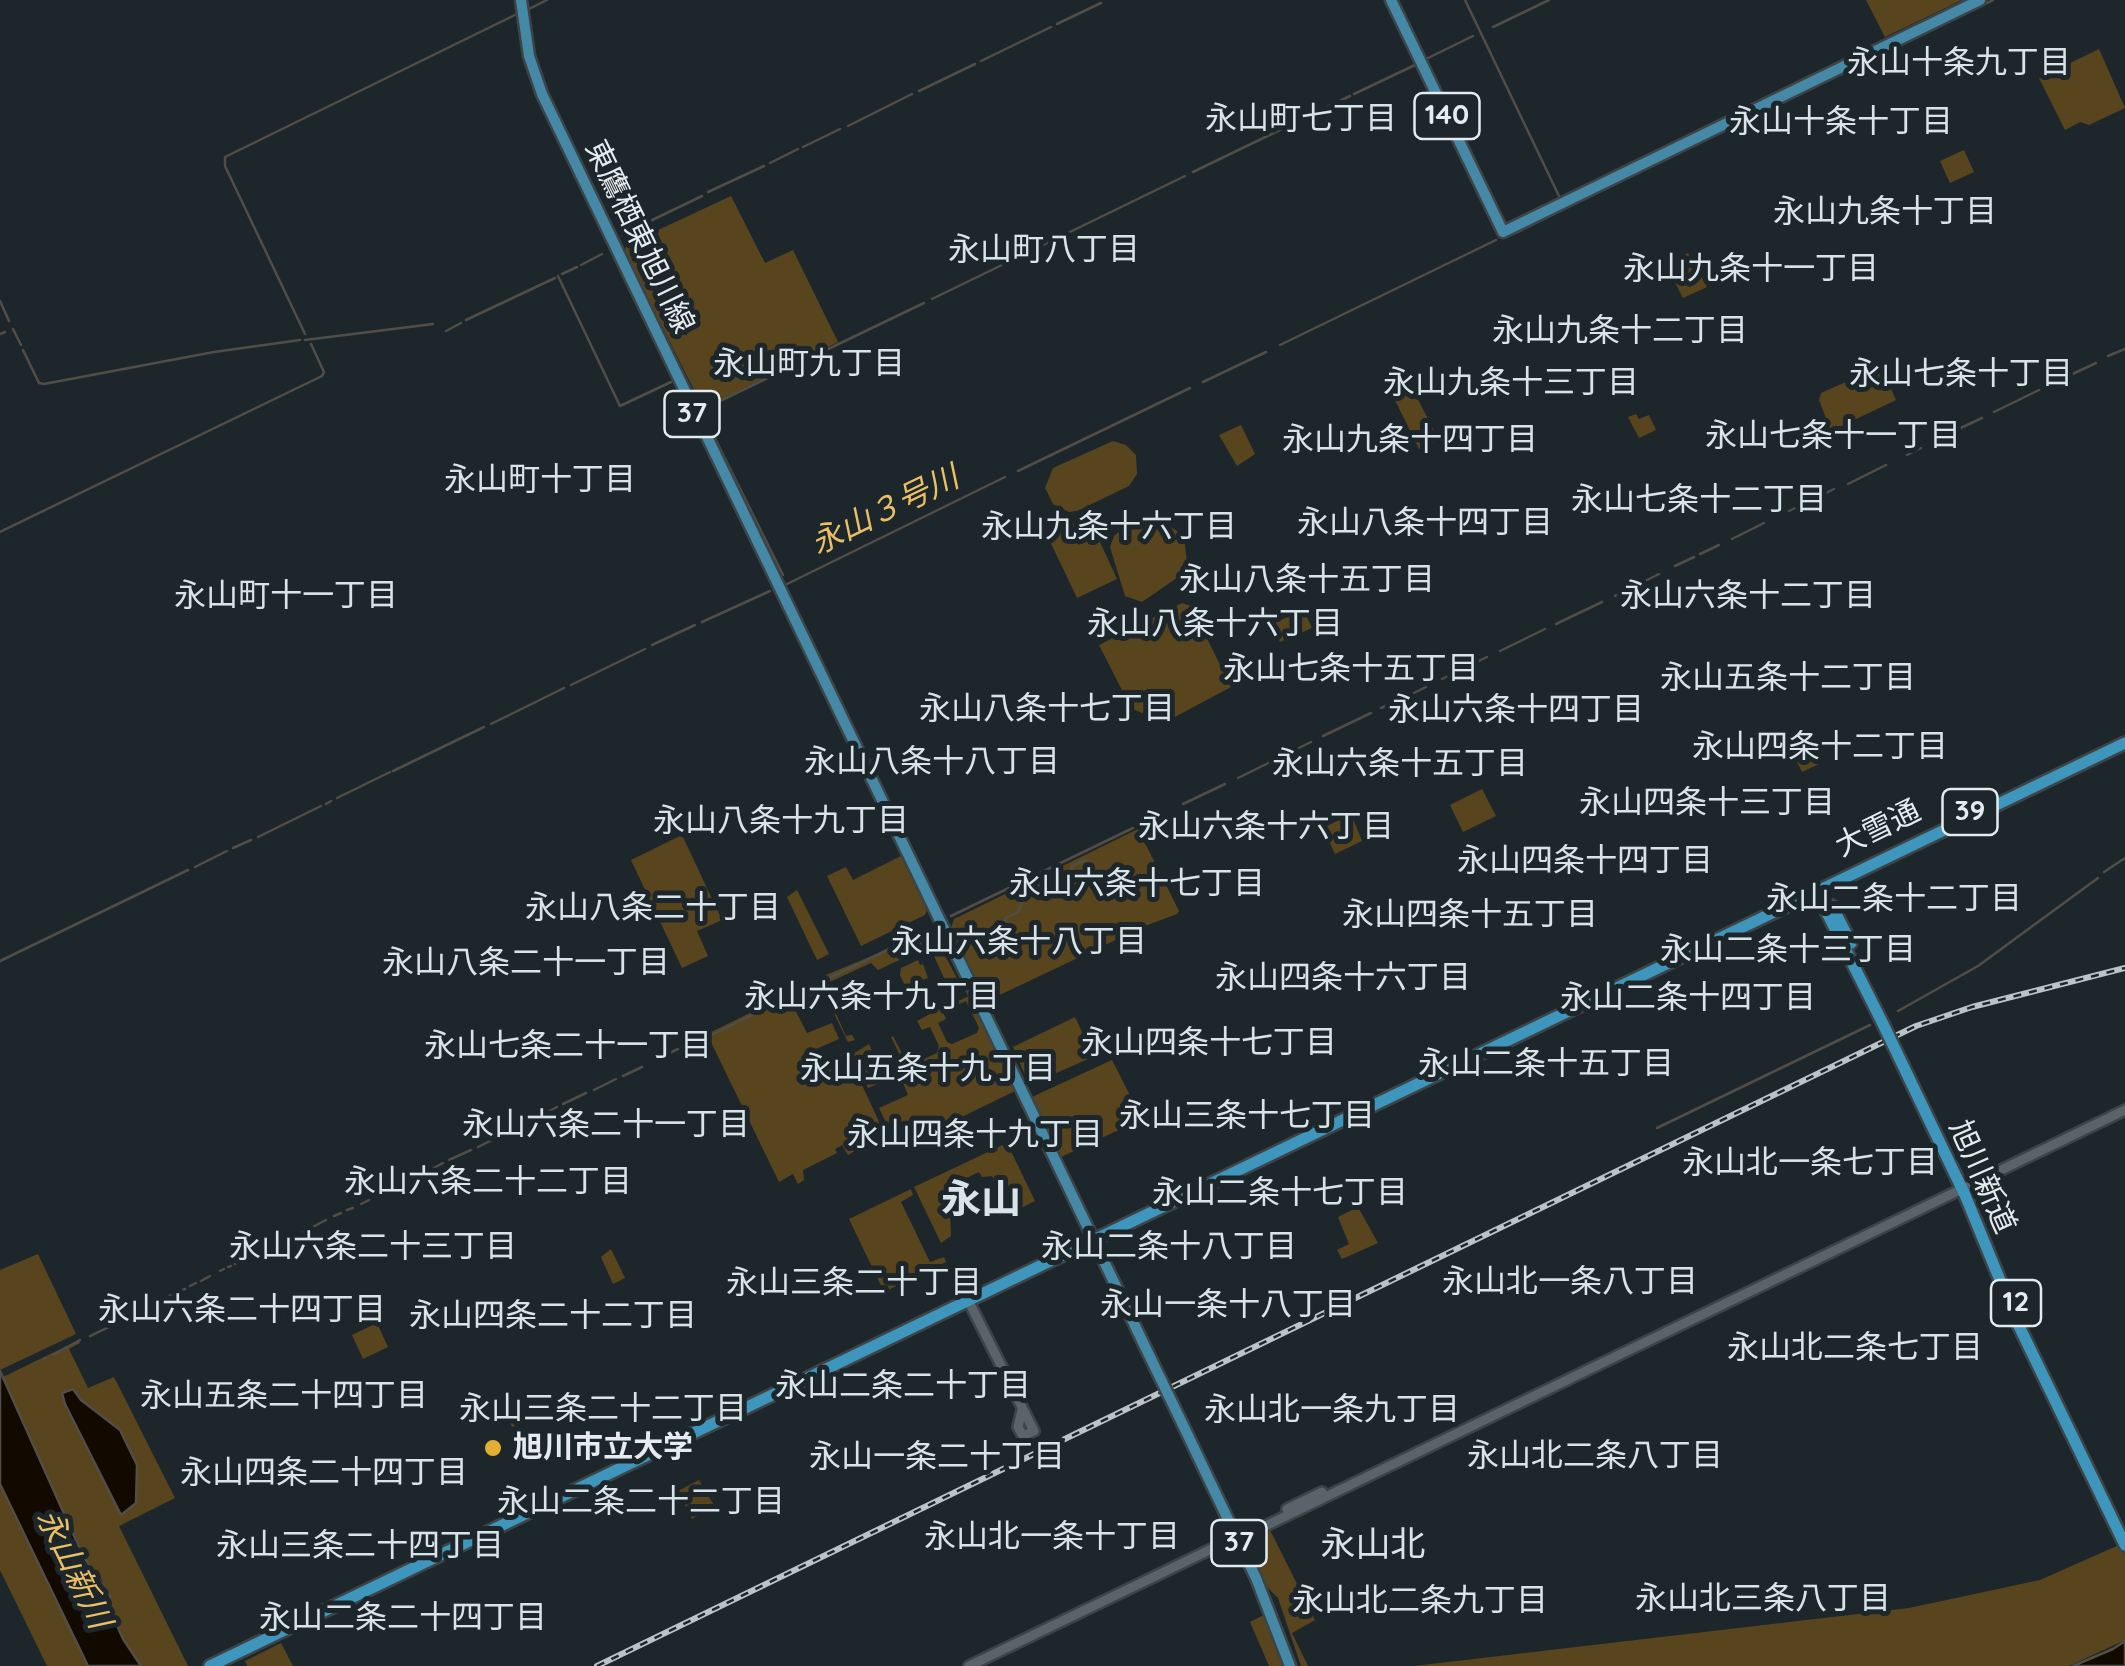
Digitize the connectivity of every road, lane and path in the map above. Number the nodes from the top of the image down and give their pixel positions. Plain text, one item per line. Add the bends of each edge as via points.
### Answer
1 (1391, 0) edge
2 (1980, 0) edge
3 (520, 9) edge
4 (2125, 740) edge
5 (1818, 888) junction
6 (2125, 1107) edge
7 (1964, 1185) junction
8 (1092, 1240) junction
9 (968, 1300) junction
10 (1022, 1410) dead end
11 (1236, 1538) junction
12 (2124, 1538) edge
13 (210, 1666) edge
14 (969, 1666) edge
15 (1290, 1666) edge

1 - 2 main road, 140 via 1503,232
3 - 8 main road, 東鷹栖東旭川線 / 37 via 542,94
4 - 5 highway, 大雪通 / 39
5 - 7 highway, 旭川新道 / 12, bridge
5 - 8 highway, 大雪通 / 39
6 - 7 main road
7 - 11 main road
7 - 12 highway, 旭川新道 / 12
8 - 9 highway, 大雪通 / 39
8 - 11 main road, 東鷹栖東旭川線 / 37, bridge
9 - 10 main road
9 - 13 highway, 大雪通 / 39
11 - 14 main road
11 - 15 main road, 東鷹栖東旭川線 / 37

